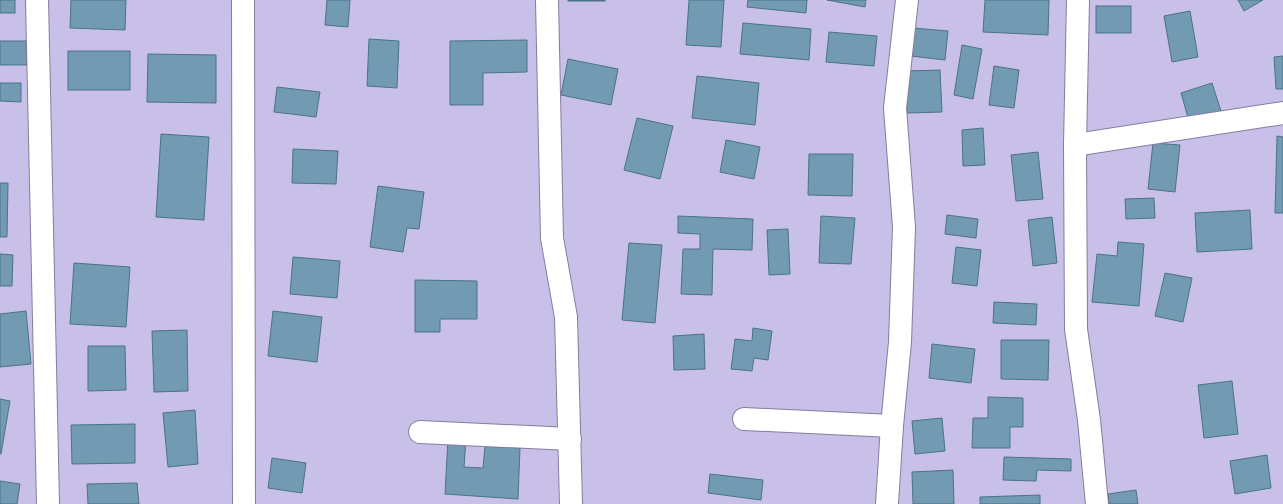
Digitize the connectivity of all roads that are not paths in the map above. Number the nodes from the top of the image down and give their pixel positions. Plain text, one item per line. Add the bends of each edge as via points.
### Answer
1 (37, 0) edge
2 (243, 0) edge
3 (547, 0) edge
4 (907, 0) edge
5 (1078, 0) edge
6 (1283, 114) edge
7 (1075, 145) junction
8 (744, 419) dead end
9 (892, 426) junction
10 (420, 432) dead end
11 (570, 439) junction
12 (48, 504) edge
13 (244, 504) edge
14 (571, 504) edge
15 (888, 504) edge
16 (1097, 504) edge

1 - 12 street
2 - 13 street
3 - 11 street via 552,238 566,317
4 - 9 street via 895,108 904,227 900,342
5 - 7 street
6 - 7 street
7 - 16 street via 1076,329 1089,420
8 - 9 street
9 - 15 street
10 - 11 street
11 - 14 street

